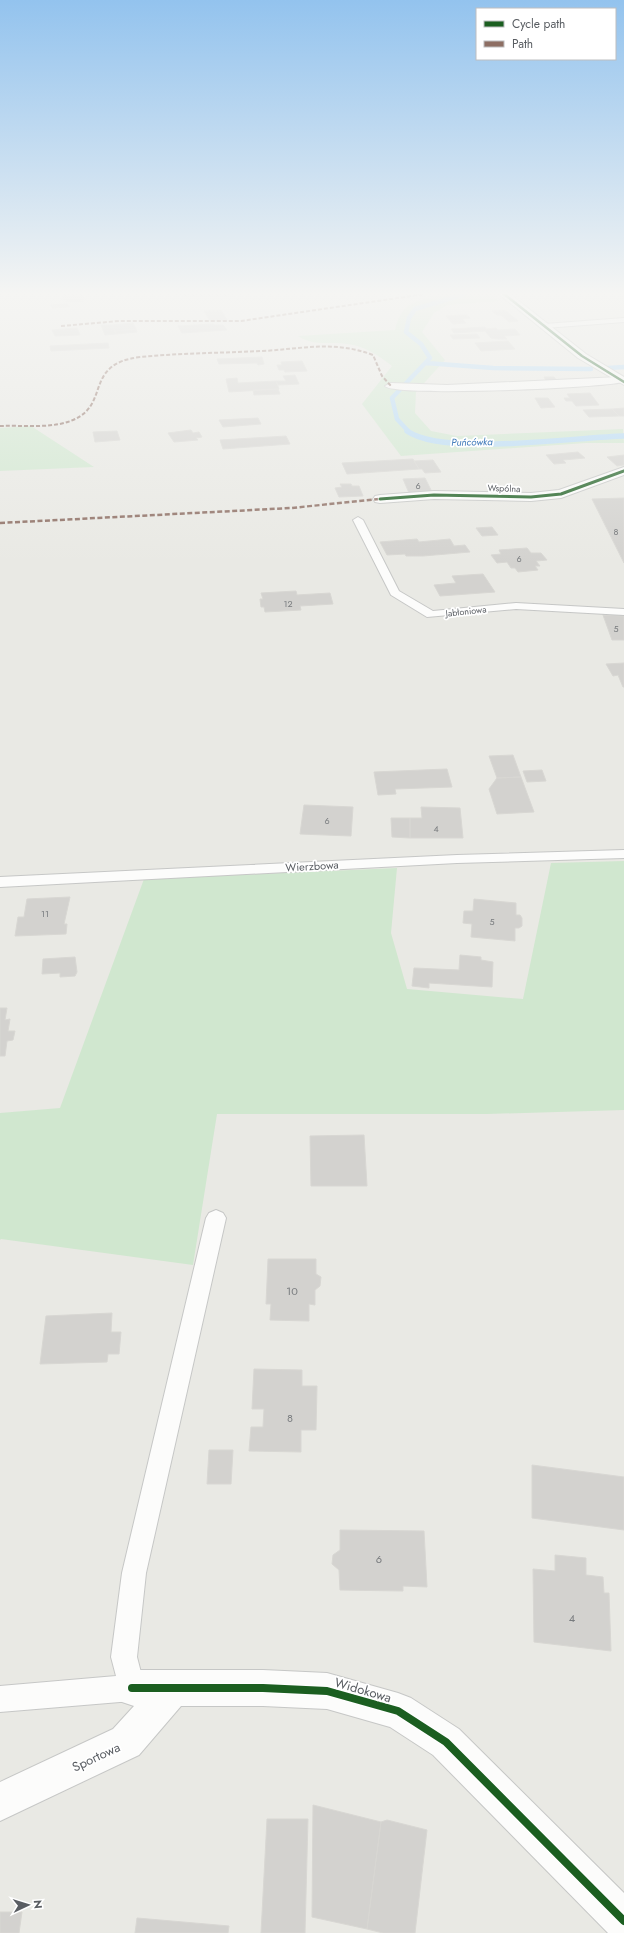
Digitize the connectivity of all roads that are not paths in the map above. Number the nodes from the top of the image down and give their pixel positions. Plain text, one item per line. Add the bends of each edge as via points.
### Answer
1 (551, 384) edge
2 (391, 386) dead end
3 (624, 471) edge
4 (380, 499) dead end
5 (358, 520) dead end
6 (624, 612) edge
7 (624, 854) edge
8 (0, 882) edge
9 (216, 1218) dead end
10 (132, 1688) junction
11 (173, 1688) junction
12 (0, 1699) edge
13 (0, 1802) edge
14 (624, 1921) edge

1 - 2 street via 409,389
3 - 4 street, Wspólna via 561,494 531,497 434,495
5 - 6 lane, Jabłoniowa via 395,593 431,615 516,606
7 - 8 lane, Wierzbowa
9 - 10 lane via 134,1573 124,1657
10 - 11 street, Widokowa
10 - 12 lane, Widokowa
11 - 13 street, Sportowa via 126,1742
11 - 14 street, Widokowa via 327,1691 398,1711 446,1742

